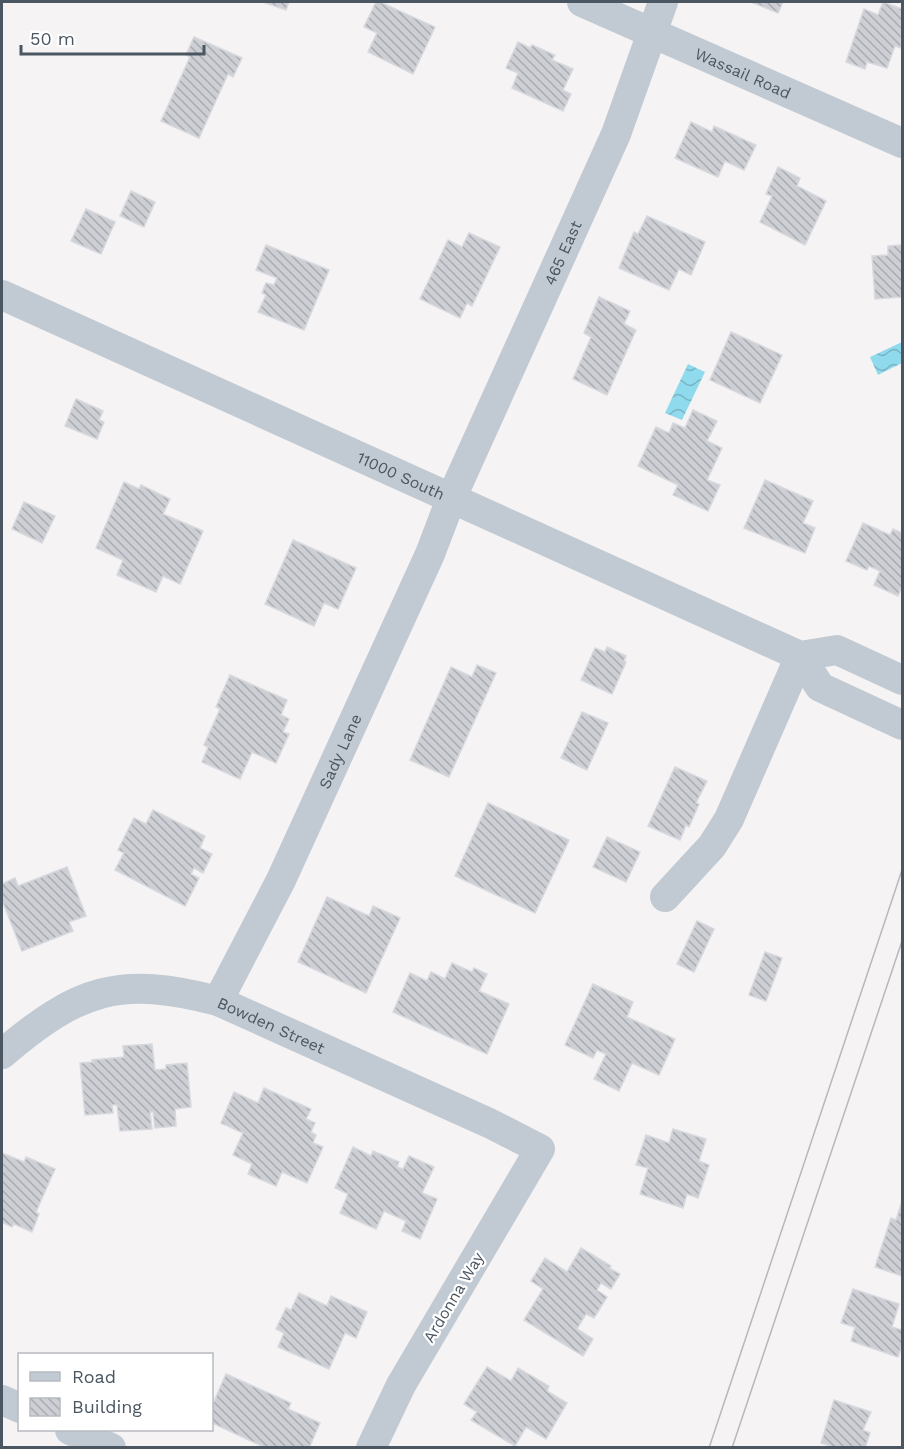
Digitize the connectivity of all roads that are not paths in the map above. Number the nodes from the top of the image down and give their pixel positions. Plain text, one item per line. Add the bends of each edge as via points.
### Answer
1 (582, 2) edge
2 (663, 2) edge
3 (653, 33) junction
4 (903, 143) edge
5 (2, 295) edge
6 (451, 499) junction
7 (800, 656) junction
8 (903, 680) edge
9 (903, 725) edge
10 (665, 897) dead end
11 (218, 1001) junction
12 (2, 1054) edge
13 (540, 1149) joint
14 (2, 1400) edge
15 (18, 1406) edge
16 (72, 1431) edge
17 (111, 1448) edge
18 (371, 1448) edge

1 - 3 street, Wassail Road
2 - 3 street, 465 East
3 - 4 street, Wassail Road
3 - 6 street, 465 East via 616,134
5 - 6 street, 11000 South
6 - 7 street, 11000 South
6 - 11 street, Sady Lane via 430,554 295,851
7 - 8 street via 837,650
7 - 9 street via 820,687
7 - 10 street via 729,819 712,846
11 - 12 street, Bowden Street via 173,990 113,990 56,1011
11 - 13 street, Bowden Street
13 - 18 street, Ardonna Way via 401,1385
14 - 15 street
16 - 17 street

